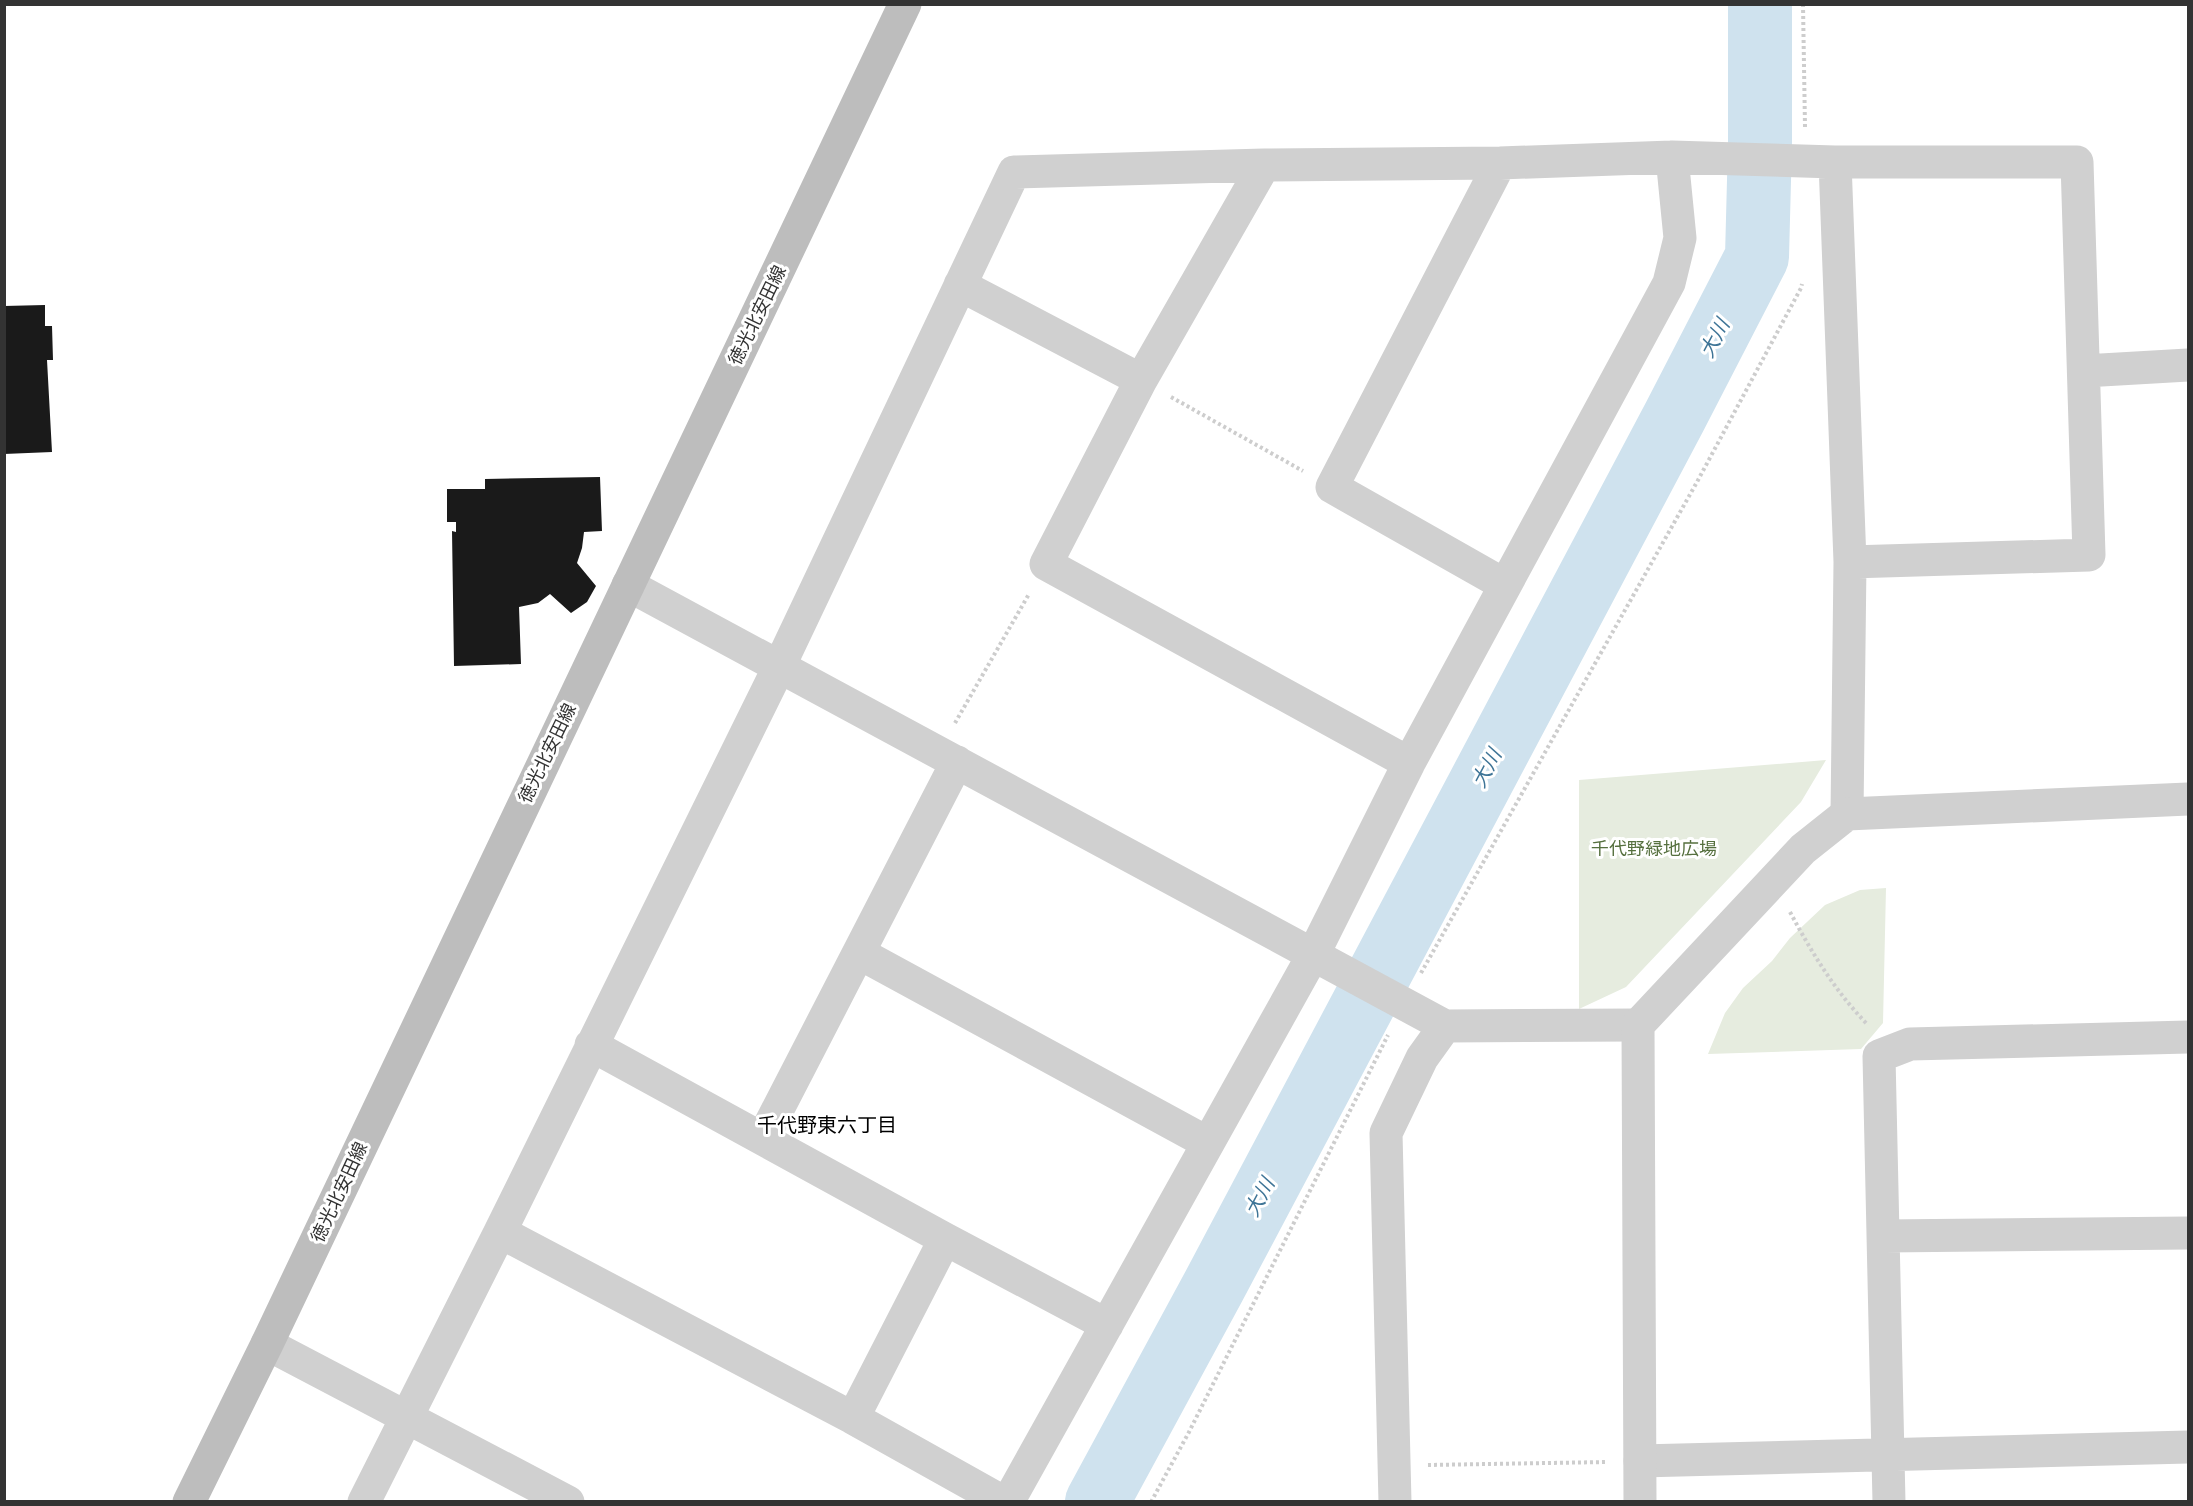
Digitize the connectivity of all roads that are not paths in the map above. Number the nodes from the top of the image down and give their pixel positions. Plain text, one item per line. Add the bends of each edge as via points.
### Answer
1 (905, 4) edge
2 (1672, 157) junction
3 (1808, 161) junction
4 (1500, 163) junction
5 (1264, 165) junction
6 (960, 285) junction
7 (2188, 365) edge
8 (2084, 371) junction
9 (1142, 380) junction
10 (1850, 562) junction
11 (628, 585) junction
12 (1506, 585) junction
13 (779, 667) junction
14 (947, 757) junction
15 (1409, 763) junction
16 (2188, 799) edge
17 (1847, 814) junction
18 (860, 953) junction
19 (1313, 955) junction
20 (1638, 1024) junction
21 (1445, 1026) junction
22 (2188, 1037) edge
23 (591, 1044) junction
24 (763, 1138) junction
25 (1208, 1143) junction
26 (500, 1232) junction
27 (2188, 1233) edge
28 (1884, 1236) junction
29 (945, 1239) junction
30 (1107, 1325) junction
31 (267, 1344) junction
32 (407, 1416) junction
33 (853, 1418) junction
34 (2188, 1447) edge
35 (1888, 1454) junction
36 (1640, 1461) junction
37 (189, 1502) edge
38 (364, 1502) edge
39 (568, 1502) edge
40 (1003, 1502) edge
41 (1008, 1502) edge
42 (1395, 1502) edge
43 (1640, 1502) edge
44 (1889, 1502) edge

1 - 11 main road, 徳光北安田線
2 - 3 street
2 - 4 street
2 - 12 street via 1680,238 1669,283
3 - 8 street via 2077,162
3 - 10 street
4 - 5 street
4 - 12 street via 1332,487
5 - 6 street via 1014,172
5 - 9 street
6 - 9 street
6 - 13 street
7 - 8 street
8 - 10 street via 2089,555
9 - 15 street via 1046,564
10 - 17 street
11 - 13 street
11 - 31 main road, 徳光北安田線
12 - 15 street
13 - 14 street
13 - 23 street
14 - 18 street
14 - 19 street
15 - 19 street
16 - 17 street
17 - 20 street via 1803,849
18 - 24 street
18 - 25 street
19 - 21 street
19 - 25 street
20 - 21 street
20 - 36 street
21 - 42 street via 1422,1058 1386,1132
22 - 28 street via 1910,1044 1879,1056
23 - 24 street
23 - 26 street
24 - 29 street
25 - 30 street
26 - 32 street
26 - 33 street
27 - 28 street
28 - 35 street
29 - 30 street
29 - 33 street
30 - 41 street
31 - 32 street
31 - 37 main road, 徳光北安田線
32 - 38 street
32 - 39 street
33 - 40 street
34 - 35 street
35 - 36 street
35 - 44 street
36 - 43 street

